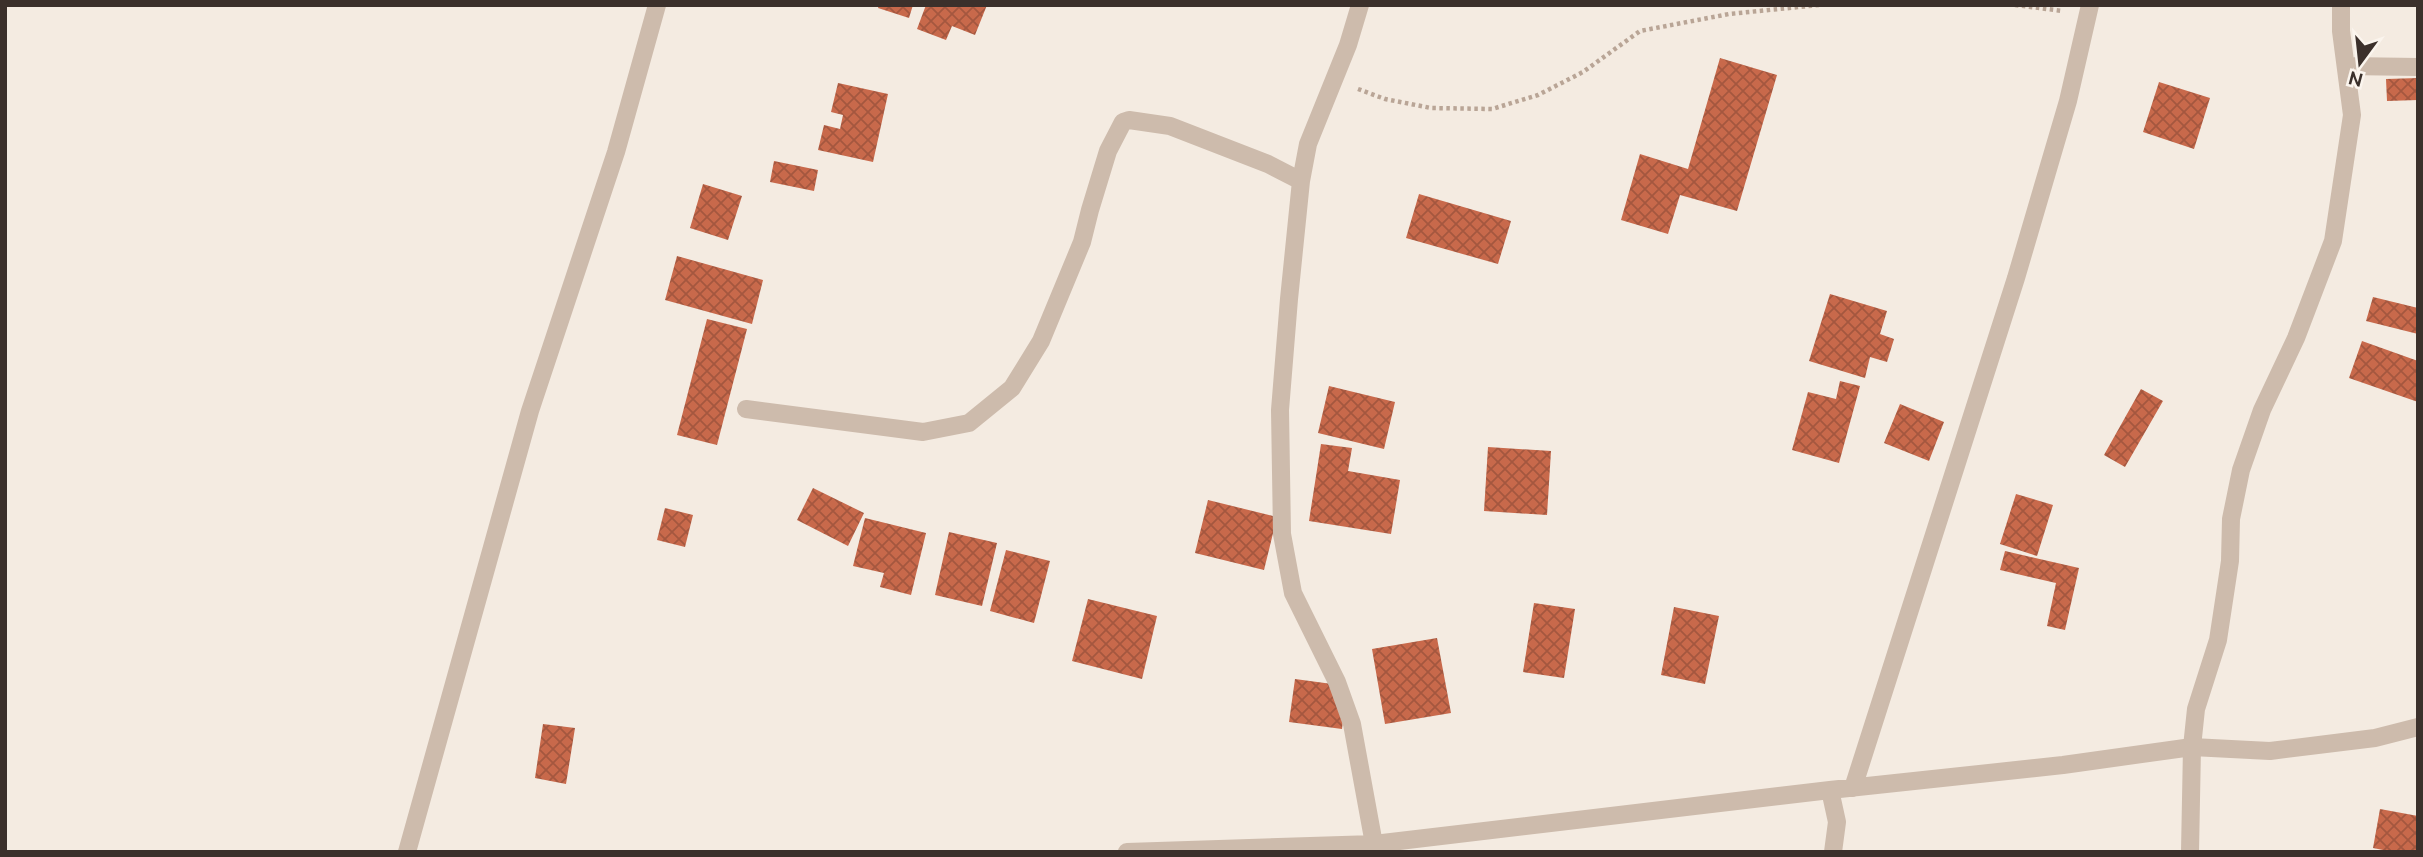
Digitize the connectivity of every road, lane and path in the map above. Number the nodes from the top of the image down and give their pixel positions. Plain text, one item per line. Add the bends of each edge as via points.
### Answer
1 (657, 5) edge
2 (1360, 5) edge
3 (1819, 5) edge
4 (2015, 5) edge
5 (2341, 5) edge
6 (2089, 10) edge
7 (2346, 66) junction
8 (2418, 67) edge
9 (1334, 80) junction
10 (1301, 181) junction
11 (746, 409) dead end
12 (2418, 727) edge
13 (2192, 747) junction
14 (1853, 788) junction
15 (1830, 790) junction
16 (1374, 844) junction
17 (1328, 848) edge
18 (407, 852) edge
19 (1126, 852) edge
20 (1833, 852) edge
21 (2189, 852) edge

1 - 18 street via 616,152 530,411
2 - 9 street
3 - 9 path via 1729,14 1640,31 1583,72 1538,95 1492,110 1431,108 1385,99
4 - 6 path
5 - 7 street
6 - 14 street via 2068,101 2016,278
7 - 8 street
7 - 13 street via 2352,115 2333,241 2241,470 2218,640 2196,709
9 - 10 street via 1308,144
10 - 11 street via 1170,126 1123,122 1108,151 1082,242 1041,341 1012,388 969,423 923,432
10 - 16 street via 1280,410 1282,534 1293,593 1337,682 1352,724
12 - 13 street via 2375,738 2270,751
13 - 14 street
13 - 21 street
14 - 15 street
15 - 16 street
15 - 20 street via 1837,822
16 - 17 street
17 - 19 street

